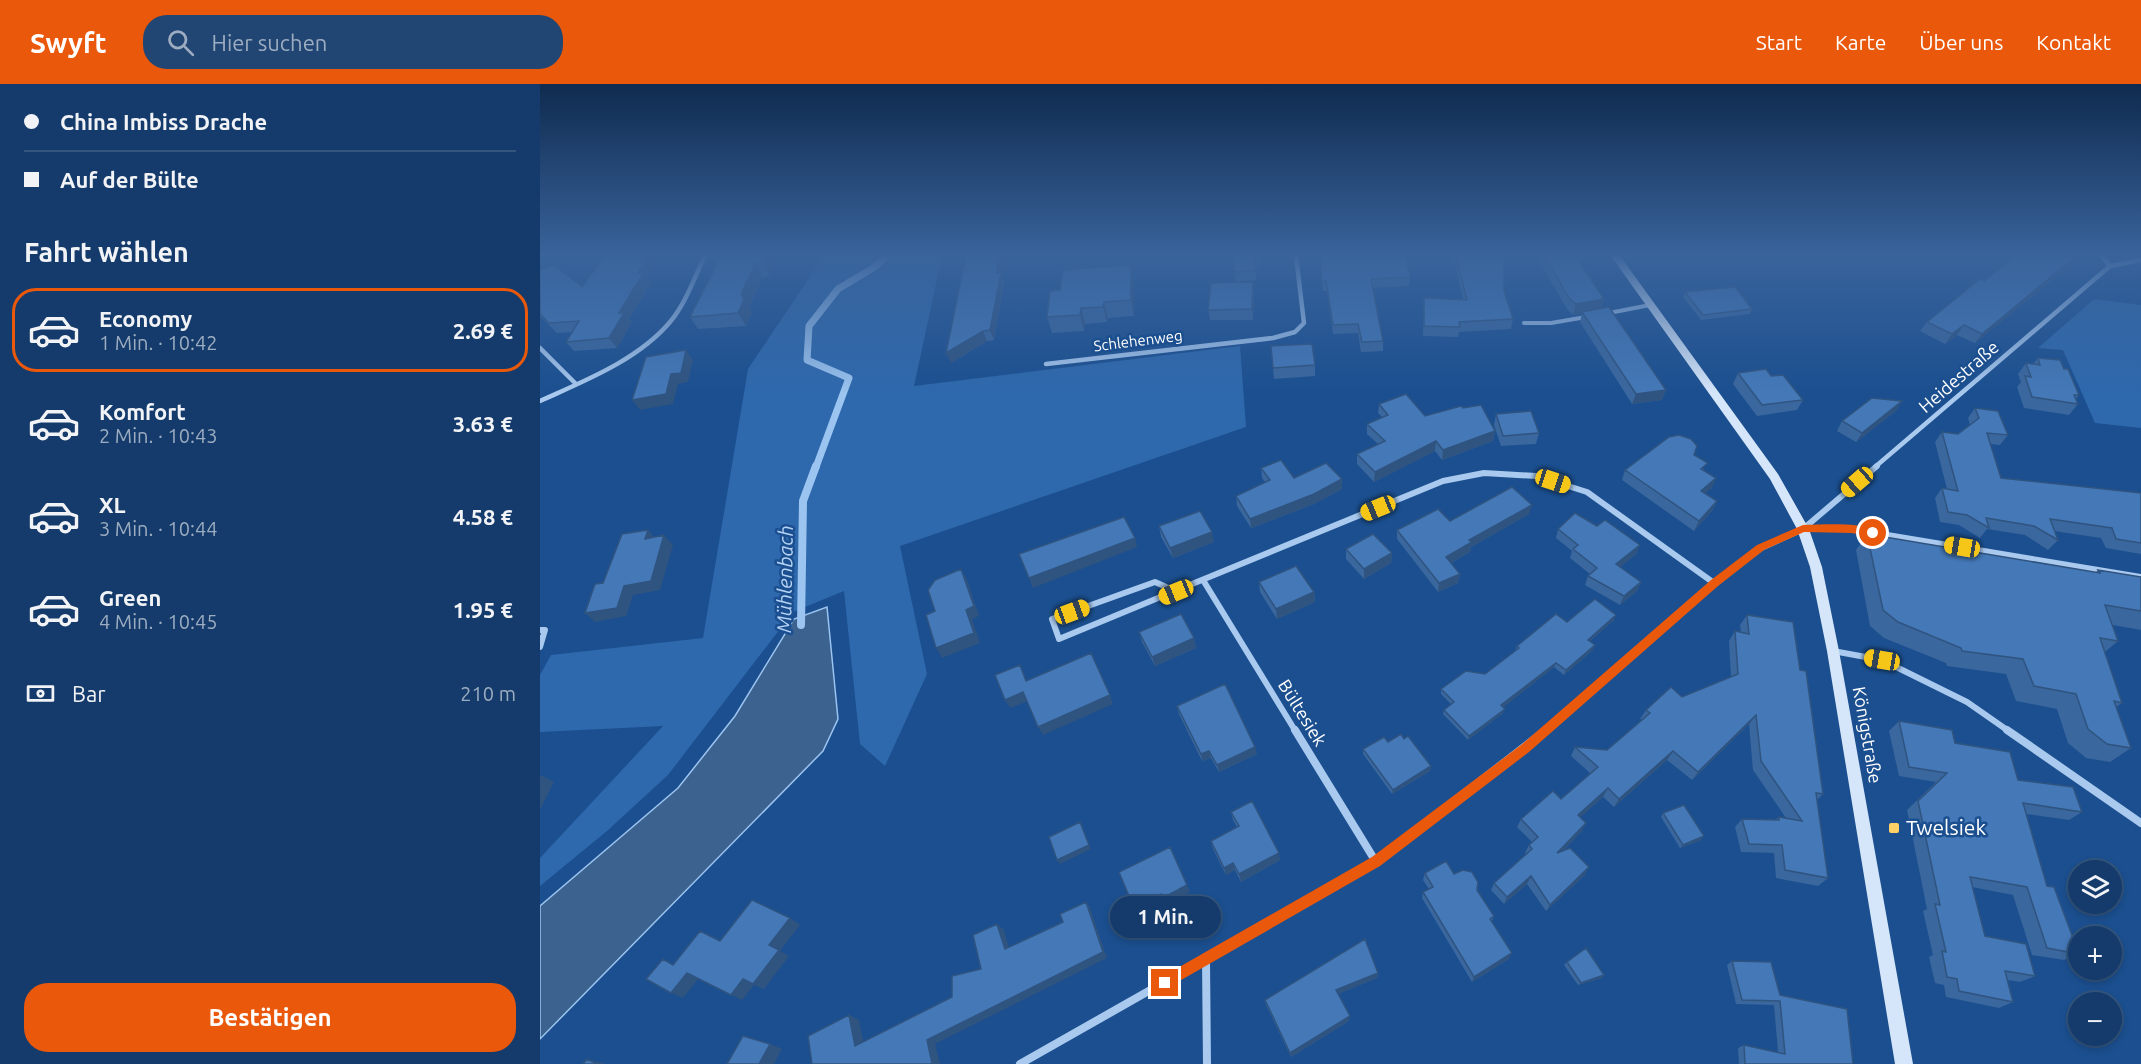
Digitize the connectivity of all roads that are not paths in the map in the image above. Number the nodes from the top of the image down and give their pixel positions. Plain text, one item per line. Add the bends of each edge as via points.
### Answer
1 (681, 302) edge
2 (1301, 302) edge
3 (1648, 302) edge
4 (2068, 302) edge
5 (1650, 305) junction
6 (1599, 315) edge
7 (1590, 316) edge
8 (1524, 323) dead end
9 (540, 348) edge
10 (1046, 364) dead end
11 (576, 384) junction
12 (540, 400) edge
13 (1803, 529) junction
14 (2141, 577) edge
15 (1203, 580) junction
16 (1714, 583) junction
17 (1176, 592) junction
18 (540, 630) edge
19 (540, 647) edge
20 (1833, 651) junction
21 (2141, 823) edge
22 (1376, 861) junction
23 (1206, 960) junction
24 (1020, 1064) edge
25 (1207, 1064) edge
26 (1905, 1064) edge

1 - 11 street via 671,321 651,339
2 - 10 street, Schlehenweg via 1301,329 1274,338
3 - 5 main road, Königstraße
4 - 13 street, Heidestraße
5 - 6 lane
5 - 13 main road, Königstraße via 1774,477
7 - 8 lane
9 - 11 street
11 - 12 street
13 - 14 street via 1851,529
13 - 16 street via 1761,548
13 - 20 main road, Königstraße via 1816,567
15 - 16 street via 1443,481 1484,473 1536,476 1587,492
15 - 17 street
15 - 22 street, Bültesiek
16 - 22 street via 1525,749
17 - 17 street via 1059,639 1052,619 1155,582
18 - 19 street via 546,630
20 - 21 street via 1882,660 1966,702
20 - 26 main road, Königstraße
22 - 23 street
23 - 24 street
23 - 25 street

